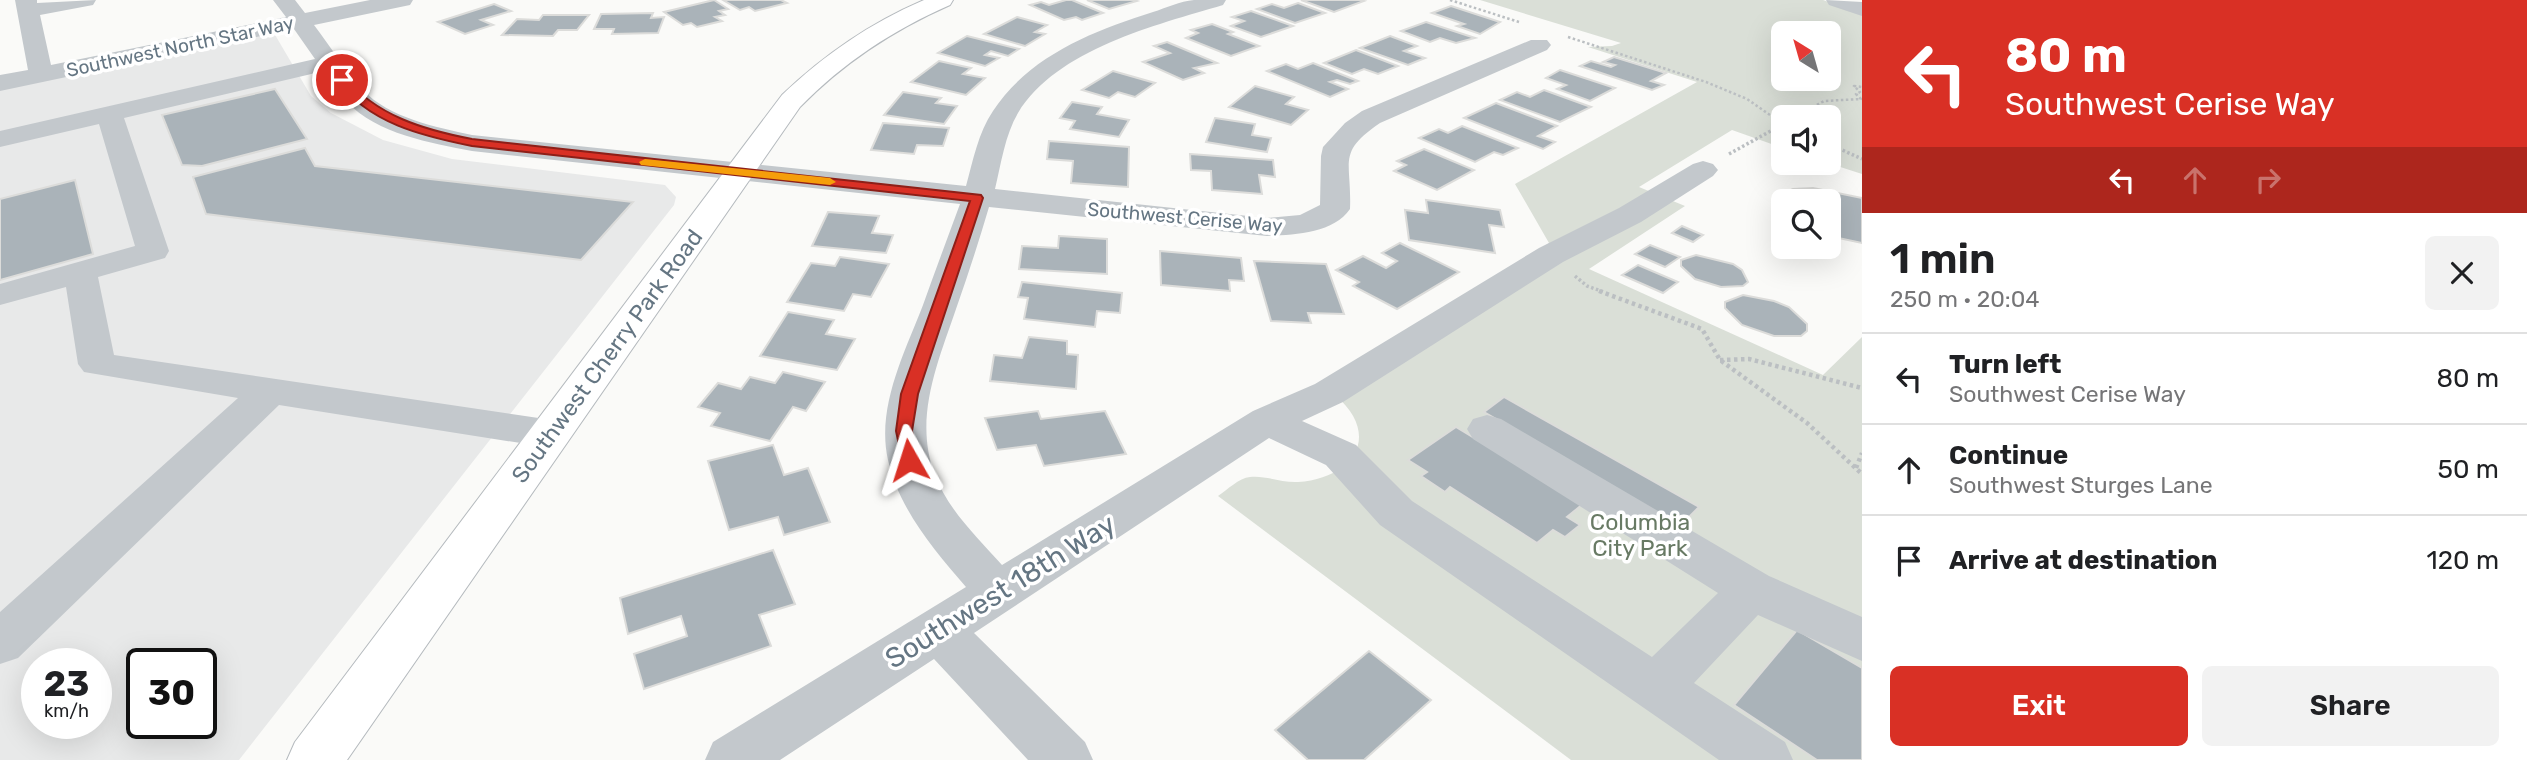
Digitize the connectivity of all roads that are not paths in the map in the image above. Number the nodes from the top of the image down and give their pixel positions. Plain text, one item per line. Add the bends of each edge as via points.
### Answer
1 (85, 0) edge
2 (402, 0) edge
3 (942, 0) edge
4 (1214, 0) edge
5 (291, 11) edge
6 (23, 14) edge
7 (1540, 34) road end
8 (329, 63) junction
9 (41, 74) junction
10 (0, 83) edge
11 (109, 113) junction
12 (0, 139) edge
13 (1703, 170) road end
14 (740, 172) junction
15 (977, 198) junction
16 (80, 272) junction
17 (0, 295) edge
18 (270, 391) junction
19 (1267, 421) junction
20 (1487, 429) dead end
21 (552, 434) junction
22 (1752, 590) junction
23 (998, 592) junction
24 (939, 630) junction
25 (1862, 640) edge
26 (0, 643) edge
27 (1656, 687) junction
28 (315, 760) edge
29 (733, 760) edge
30 (1065, 760) edge
31 (1765, 760) edge

1 - 6 street
2 - 5 street, Southwest North Star Way
3 - 14 main road, Southwest Cherry Park Road via 888,25 827,66 791,101
4 - 15 street via 1092,42 1037,78 1003,116
5 - 8 street, Southwest Cerise Way
5 - 9 street, Southwest North Star Way
6 - 9 street
7 - 15 street, Southwest Cerise Way via 1345,134 1334,157 1335,209 1321,220 1299,226 1267,226
8 - 11 street
8 - 14 street, Southwest Cerise Way via 369,108 433,135
9 - 10 street, Southwest North Star Way
11 - 12 street
11 - 16 street via 153,251
13 - 19 street, Southwest 18th Way via 1551,256 1329,393
14 - 15 street, Southwest Cerise Way
14 - 21 main road, Southwest Cherry Park Road
15 - 23 street via 909,394 904,431 909,460 926,501
16 - 17 street
16 - 18 street via 97,364
18 - 21 street
18 - 26 street
19 - 23 street, Southwest 18th Way
19 - 27 street via 1341,455 1396,513
20 - 22 street
21 - 28 main road, Southwest Cherry Park Road
22 - 25 street
22 - 27 street
23 - 24 street, Southwest 18th Way
24 - 29 street, Southwest 18th Way
24 - 30 street
27 - 31 street

